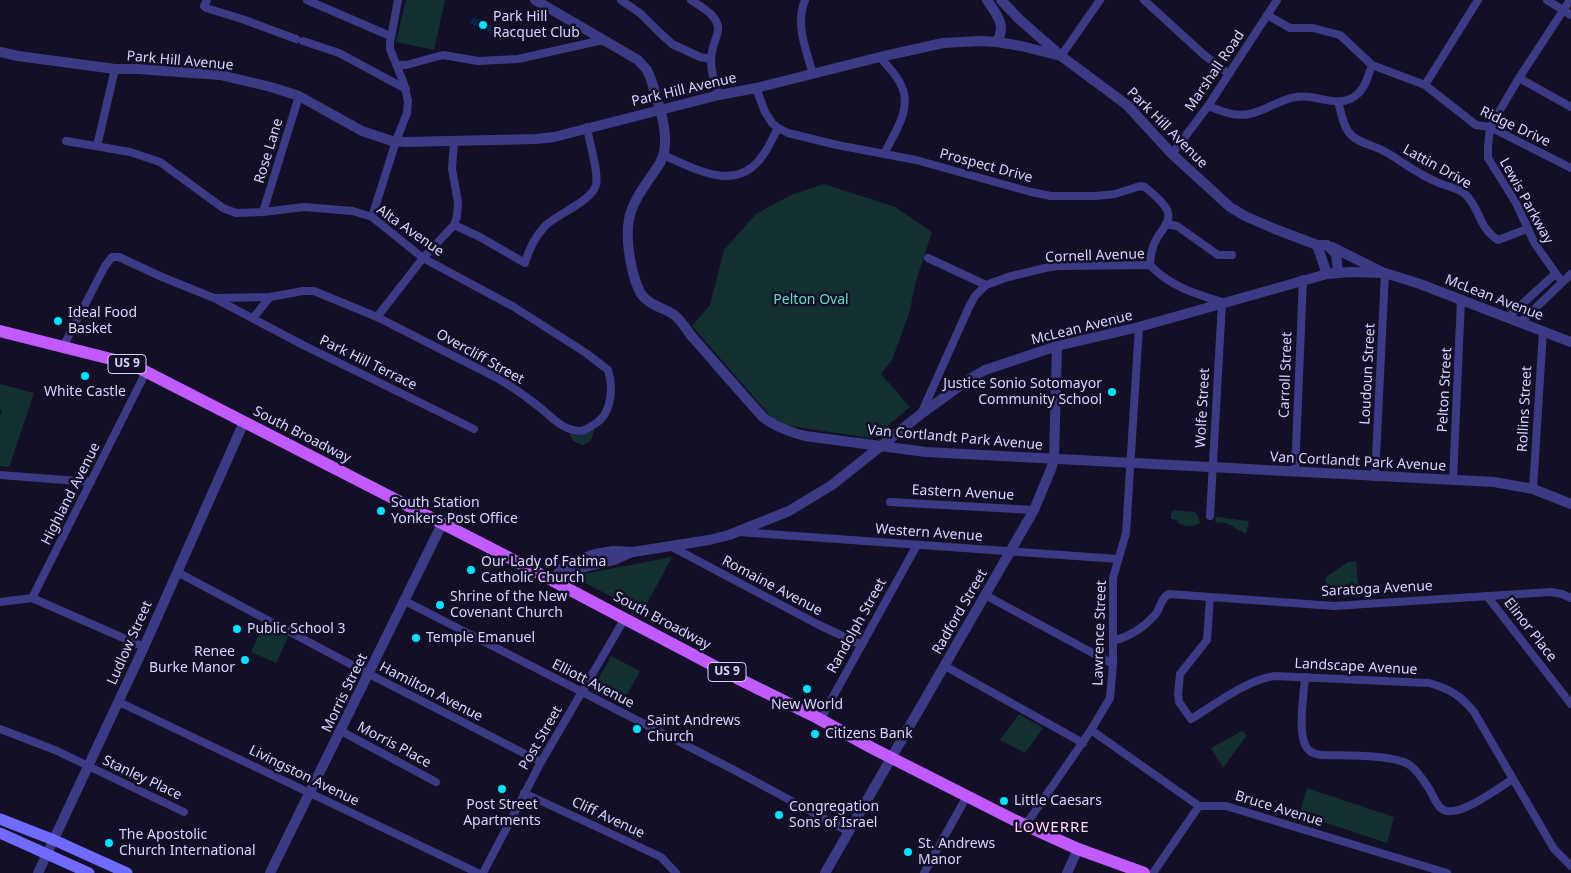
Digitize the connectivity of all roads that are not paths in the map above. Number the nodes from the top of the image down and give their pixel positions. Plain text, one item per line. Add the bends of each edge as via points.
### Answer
1 (207, 0) edge
2 (307, 0) edge
3 (398, 0) edge
4 (535, 0) edge
5 (621, 0) edge
6 (691, 0) edge
7 (805, 0) edge
8 (987, 0) edge
9 (1001, 0) edge
10 (1100, 0) edge
11 (1144, 0) edge
12 (1277, 0) edge
13 (1478, 0) edge
14 (1547, 0) edge
15 (1570, 0) edge
16 (1563, 10) junction
17 (1267, 15) junction
18 (1571, 16) edge
19 (390, 36) junction
20 (603, 40) junction
21 (997, 42) junction
22 (0, 52) edge
23 (1061, 56) junction
24 (880, 57) junction
25 (710, 59) junction
26 (397, 65) junction
27 (1372, 65) junction
28 (116, 69) junction
29 (813, 74) junction
30 (1229, 74) junction
31 (1519, 78) junction
32 (1425, 85) junction
33 (756, 88) junction
34 (406, 90) junction
35 (719, 95) junction
36 (299, 96) junction
37 (1338, 101) junction
38 (1208, 106) junction
39 (1571, 107) edge
40 (659, 110) junction
41 (1490, 127) junction
42 (586, 128) junction
43 (778, 128) junction
44 (66, 141) dead end
45 (396, 141) junction
46 (454, 141) junction
47 (97, 146) junction
48 (884, 154) junction
49 (1172, 154) junction
50 (663, 155) junction
51 (1571, 168) edge
52 (263, 212) junction
53 (372, 217) junction
54 (1166, 224) junction
55 (454, 225) junction
56 (1527, 229) junction
57 (1322, 245) junction
58 (1232, 255) dead end
59 (423, 258) junction
60 (928, 258) dead end
61 (1150, 265) junction
62 (1333, 273) junction
63 (1385, 273) junction
64 (1556, 274) junction
65 (1571, 274) edge
66 (1303, 280) junction
67 (1562, 282) junction
68 (986, 285) junction
69 (270, 297) junction
70 (214, 298) junction
71 (1462, 300) junction
72 (1222, 302) junction
73 (377, 317) junction
74 (1508, 317) junction
75 (253, 318) junction
76 (1521, 322) junction
77 (1139, 328) junction
78 (0, 331) edge
79 (1543, 331) junction
80 (1571, 342) edge
81 (1057, 346) junction
82 (63, 347) junction
83 (146, 372) junction
84 (921, 414) junction
85 (244, 422) junction
86 (594, 424) joint
87 (474, 429) dead end
88 (881, 447) junction
89 (1054, 459) junction
90 (1132, 463) junction
91 (1212, 468) junction
92 (1295, 472) junction
93 (0, 475) edge
94 (1375, 477) junction
95 (1453, 480) junction
96 (91, 482) junction
97 (1533, 489) junction
98 (890, 502) dead end
99 (1571, 504) edge
100 (1034, 510) junction
101 (1210, 516) dead end
102 (442, 524) junction
103 (737, 532) junction
104 (917, 545) junction
105 (672, 547) junction
106 (1010, 551) junction
107 (1118, 559) junction
108 (177, 572) junction
109 (558, 583) junction
110 (985, 596) junction
111 (1487, 596) junction
112 (1210, 597) junction
113 (32, 598) junction
114 (1571, 598) edge
115 (405, 600) junction
116 (0, 602) edge
117 (625, 618) junction
118 (1113, 641) junction
119 (862, 645) junction
120 (144, 647) junction
121 (1113, 664) junction
122 (945, 666) junction
123 (369, 674) junction
124 (1305, 676) junction
125 (583, 693) junction
126 (119, 702) junction
127 (1571, 704) edge
128 (821, 720) junction
129 (0, 729) edge
130 (1092, 730) junction
131 (341, 731) junction
132 (1083, 743) junction
133 (892, 758) junction
134 (541, 762) junction
135 (89, 767) junction
136 (1513, 779) junction
137 (436, 782) dead end
138 (311, 793) junction
139 (524, 793) junction
140 (967, 796) junction
141 (1199, 806) junction
142 (184, 812) dead end
143 (0, 819) edge
144 (1025, 826) junction
145 (0, 832) edge
146 (849, 832) junction
147 (54, 840) junction
148 (1078, 849) junction
149 (48, 854) junction
150 (1571, 866) edge
151 (38, 873) edge
152 (89, 873) edge
153 (127, 873) edge
154 (270, 873) edge
155 (478, 873) edge
156 (483, 873) edge
157 (676, 873) edge
158 (825, 873) edge
159 (924, 873) edge
160 (1066, 873) edge
161 (1144, 873) edge
162 (1153, 873) edge
163 (1447, 873) edge

1 - 34 street via 206,8 339,53
2 - 19 street
3 - 19 street
4 - 20 street, Van Cortlandt Park Avenue
5 - 25 street via 672,44
6 - 25 street via 713,15 717,24 718,32
7 - 29 street via 800,20
8 - 21 street via 1001,24
9 - 23 street
10 - 23 street
11 - 30 street
12 - 17 street, Marshall Road
13 - 32 street
14 - 16 street
15 - 16 street, Lewis Parkway
16 - 18 street
16 - 31 street, Lewis Parkway
17 - 27 street, Ridge Drive via 1290,28 1313,28 1340,35
17 - 30 street, Marshall Road
19 - 26 street via 390,49
20 - 26 street via 518,60 478,61 442,55
20 - 40 street, Van Cortlandt Park Avenue via 644,65
21 - 23 street, Park Hill Avenue
21 - 24 street, Park Hill Avenue via 944,43
22 - 28 street, Park Hill Avenue
23 - 49 street, Park Hill Avenue via 1128,104
24 - 29 street, Park Hill Avenue
24 - 48 street via 901,84 906,98 902,119
25 - 35 street
26 - 34 street
27 - 32 street, Ridge Drive
27 - 37 street via 1364,87 1356,96
28 - 36 street, Park Hill Avenue via 220,75
28 - 47 street
29 - 33 street, Park Hill Avenue
30 - 38 street, Marshall Road
31 - 39 street
31 - 41 street, Lewis Parkway
32 - 41 street, Ridge Drive via 1476,125
33 - 35 street, Park Hill Avenue
33 - 43 street via 772,123
34 - 45 street via 407,113
35 - 40 street, Park Hill Avenue
36 - 45 street, Park Hill Avenue via 362,131
36 - 52 street, Rose Lane
37 - 38 street via 1298,96 1250,114 1226,112
37 - 56 street, Lattin Drive via 1348,132 1414,172 1463,192 1472,202 1484,228 1498,240
38 - 49 street, Marshall Road
40 - 42 street, Park Hill Avenue
40 - 50 street, Van Cortlandt Park Avenue via 666,140
41 - 51 street, Ridge Drive
41 - 56 street, Lewis Parkway via 1488,158 1516,203
42 - 46 street, Park Hill Avenue via 536,139
42 - 55 street via 596,186 590,195 546,224 534,238 524,263
43 - 48 street, Prospect Drive
43 - 50 street via 763,156 736,176 719,176
44 - 47 street, Alta Avenue
45 - 46 street, Park Hill Avenue
45 - 53 street
46 - 55 street via 452,169 458,216
47 - 52 street, Alta Avenue via 160,162 223,208 236,213
48 - 54 street, Prospect Drive via 1051,196 1096,196 1145,187 1166,208
49 - 57 street, Park Hill Avenue via 1230,207 1260,223
50 - 88 street, Van Cortlandt Park Avenue via 632,208 629,219 628,237 640,291 681,322 770,423 791,433
52 - 53 street, Alta Avenue via 304,207 353,211
53 - 59 street, Alta Avenue
54 - 58 street via 1177,226 1218,255
54 - 61 street via 1156,239
55 - 59 street
56 - 64 street, Lewis Parkway
57 - 62 street via 1336,254
57 - 63 street, Park Hill Avenue
59 - 73 street
59 - 86 street, Alta Avenue via 514,307 608,370 611,389 607,410
60 - 68 street
61 - 68 street, Cornell Avenue via 1058,266
61 - 72 street, Cornell Avenue via 1184,290
62 - 63 street, McLean Avenue
62 - 66 street, McLean Avenue
63 - 71 street, McLean Avenue
63 - 94 street, Loudoun Street
64 - 67 street, Lewis Parkway
64 - 74 street
65 - 67 street
66 - 72 street, McLean Avenue
66 - 92 street, Carroll Street
67 - 76 street
68 - 84 street via 969,307
69 - 70 street, Overcliff Street
69 - 73 street, Overcliff Street via 314,291
69 - 75 street
70 - 75 street, Park Hill Terrace
70 - 82 street, Park Hill Terrace via 120,257 112,258
71 - 74 street, McLean Avenue
71 - 95 street, Pelton Street
72 - 77 street, McLean Avenue
72 - 91 street, Wolfe Street
73 - 86 street, Overcliff Street via 512,386 566,428 582,431
74 - 76 street, McLean Avenue
75 - 87 street, Park Hill Terrace
76 - 79 street, McLean Avenue
77 - 81 street, McLean Avenue
77 - 90 street, Lawrence Street
78 - 82 main road, South Broadway / US 9
79 - 80 street, McLean Avenue
79 - 97 street, Rollins Street
81 - 84 street, McLean Avenue via 985,370
81 - 89 street, Radford Street
82 - 83 main road, South Broadway / US 9 via 131,364
83 - 85 main road, South Broadway / US 9
83 - 96 street, Highland Avenue
84 - 88 street, McLean Avenue
85 - 102 main road, South Broadway / US 9
85 - 108 street, Ludlow Street
88 - 89 street, Van Cortlandt Park Avenue
88 - 103 street, McLean Avenue via 810,500
89 - 90 street, Van Cortlandt Park Avenue
89 - 100 street, Radford Street
90 - 91 street, Van Cortlandt Park Avenue
90 - 107 street, Lawrence Street via 1126,533
91 - 92 street, Van Cortlandt Park Avenue
91 - 101 street, Wolfe Street
92 - 94 street, Van Cortlandt Park Avenue
93 - 96 street
94 - 95 street, Van Cortlandt Park Avenue
95 - 97 street, Van Cortlandt Park Avenue via 1494,482
96 - 113 street, Highland Avenue
97 - 99 street, Van Cortlandt Park Avenue
98 - 100 street, Eastern Avenue
100 - 106 street, Radford Street
102 - 109 main road, South Broadway / US 9
102 - 115 street, Morris Street
103 - 104 street, Western Avenue
103 - 105 street, McLean Avenue
104 - 106 street, Western Avenue
104 - 119 street, Randolph Street
105 - 109 street, McLean Avenue via 634,552 573,570
105 - 119 street, Romaine Avenue
106 - 107 street, Western Avenue
106 - 110 street, Radford Street
107 - 118 street, Lawrence Street via 1113,578
108 - 120 street, Ludlow Street
108 - 123 street, Hamilton Avenue
109 - 117 main road, South Broadway / US 9
110 - 121 street
110 - 122 street, Radford Street
111 - 112 street, Saratoga Avenue via 1334,606
111 - 114 street, Saratoga Avenue via 1551,592
111 - 127 street, Elinor Place
112 - 118 street, Saratoga Avenue via 1164,596 1155,615 1128,637
112 - 124 street, Landscape Avenue via 1207,640 1180,674 1178,694 1190,719 1260,679
113 - 116 street
113 - 120 street
115 - 123 street, Morris Street
115 - 125 street, Elliott Avenue
117 - 125 street, Post Street
117 - 128 main road, South Broadway / US 9
118 - 121 street, Lawrence Street
119 - 128 street, Randolph Street
120 - 126 street, Ludlow Street
121 - 130 street, Lawrence Street via 1110,698
122 - 132 street
122 - 133 street, Radford Street
123 - 131 street, Morris Street
123 - 134 street, Hamilton Avenue
124 - 136 street, Landscape Avenue via 1429,683 1453,692 1474,712
124 - 136 street via 1302,728 1304,742 1312,752 1406,763 1420,775 1443,810 1452,813
125 - 134 street, Post Street
125 - 146 street, Elliott Avenue
126 - 135 street, Ludlow Street
126 - 138 street, Livingston Avenue
128 - 133 main road, South Broadway / US 9
129 - 135 street, Stanley Place
130 - 132 street, Lawrence Street
130 - 141 street
131 - 137 street, Morris Place
131 - 138 street, Morris Street
132 - 144 street, Lawrence Street
133 - 140 main road, South Broadway / US 9
133 - 146 street, Radford Street
134 - 139 street, Post Street
135 - 142 street, Stanley Place
135 - 147 street, Ludlow Street
136 - 150 street, Landscape Avenue via 1554,849
138 - 154 street, Morris Street
138 - 155 street, Livingston Avenue
139 - 156 street, Post Street
139 - 157 street, Cliff Avenue via 661,857
140 - 144 main road, South Broadway / US 9
140 - 159 street
141 - 162 street
141 - 163 street, Bruce Avenue via 1226,806
143 - 147 main road
144 - 148 main road, South Broadway / US 9
145 - 149 main road
146 - 158 street, Radford Street
147 - 149 street, Ludlow Street
147 - 153 main road
148 - 160 street
148 - 161 main road, South Broadway / US 9
149 - 151 street, Ludlow Street
149 - 152 main road

